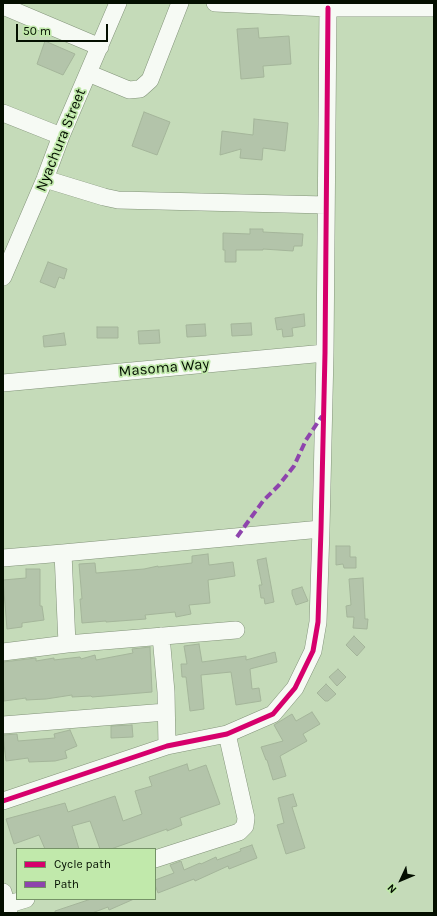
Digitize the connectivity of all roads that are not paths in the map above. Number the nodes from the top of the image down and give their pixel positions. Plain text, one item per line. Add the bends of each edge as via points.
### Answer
1 (118, 3) edge
2 (180, 3) edge
3 (215, 3) edge
4 (3, 6) edge
5 (432, 6) edge
6 (328, 8) junction
7 (100, 47) junction
8 (88, 74) junction
9 (3, 113) edge
10 (61, 136) junction
11 (45, 179) junction
12 (326, 205) junction
13 (3, 277) edge
14 (325, 353) junction
15 (3, 380) edge
16 (321, 529) junction
17 (63, 554) junction
18 (3, 558) edge
19 (236, 630) dead end
20 (162, 636) junction
21 (67, 644) junction
22 (3, 652) edge
23 (166, 712) junction
24 (3, 725) edge
25 (226, 734) junction
26 (167, 746) junction
27 (3, 801) edge
28 (156, 859) edge
29 (21, 900) edge
30 (6, 903) edge

1 - 7 street, Nyachura Street
2 - 8 street via 150,80 140,89 129,90
3 - 6 street
4 - 7 street
5 - 6 street
6 - 12 street
7 - 8 street, Nyachura Street
8 - 10 street, Nyachura Street
9 - 10 street
10 - 11 street, Nyachura Street
11 - 12 street via 118,200
11 - 13 street, Nyachura Street
12 - 14 street
14 - 15 street, Masoma Way
14 - 16 street
16 - 17 street
16 - 25 street via 318,622 313,651 295,688 273,714
17 - 18 street
17 - 21 street
19 - 20 street
20 - 21 street
20 - 23 street
21 - 22 street
23 - 24 street
23 - 26 street
25 - 26 street
25 - 28 street via 246,818 245,826 240,832
26 - 27 street
29 - 30 street

